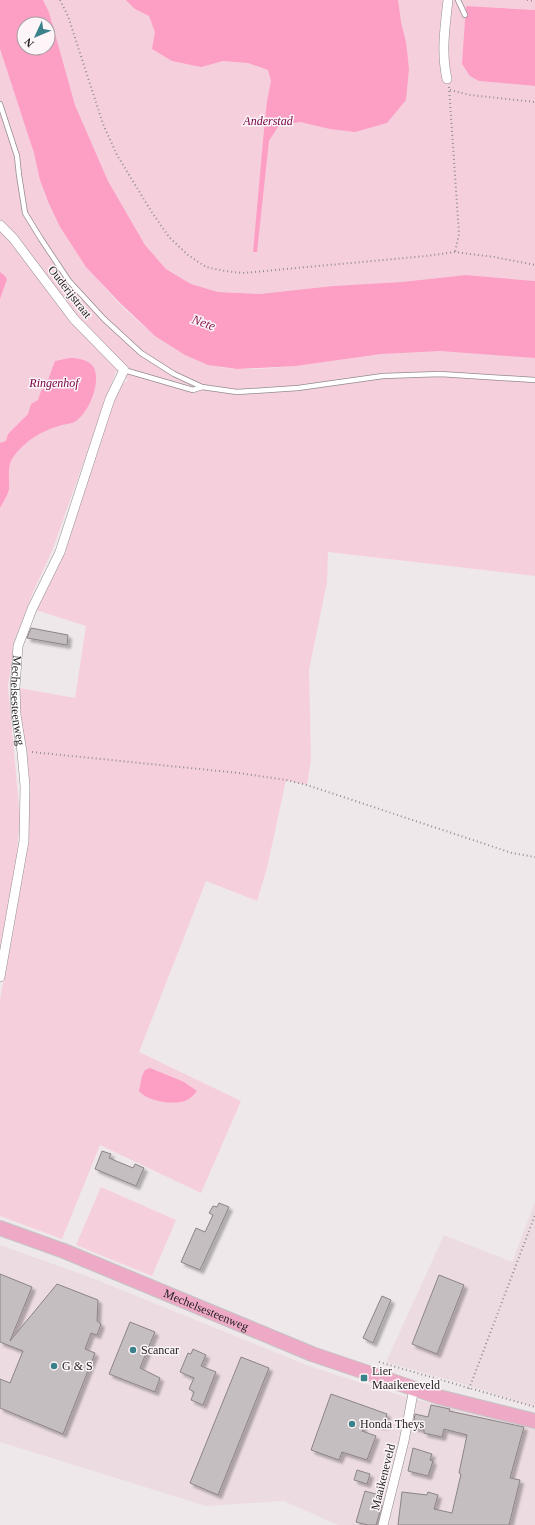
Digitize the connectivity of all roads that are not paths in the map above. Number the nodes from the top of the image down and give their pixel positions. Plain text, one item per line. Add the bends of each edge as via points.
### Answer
1 (448, 0) edge
2 (458, 0) edge
3 (465, 15) dead end
4 (447, 79) road end
5 (0, 104) edge
6 (0, 225) edge
7 (124, 370) junction
8 (535, 380) edge
9 (202, 387) junction
10 (0, 977) edge
11 (0, 1228) edge
12 (414, 1388) junction
13 (535, 1411) edge
14 (535, 1421) edge
15 (383, 1525) edge

1 - 4 street via 443,44
2 - 3 lane
5 - 9 lane via 17,156 25,213 69,281 141,354
6 - 7 street, Ouderijstraat via 13,238 74,319
7 - 9 lane via 193,390
7 - 10 street, Mechelsesteenweg via 104,414 60,552 32,609 18,646 15,688 25,786 24,841
8 - 9 lane via 440,374 383,376 298,388 237,392
11 - 12 main road, Mechelsesteenweg via 64,1251 312,1354
12 - 13 main road, Mechelsesteenweg via 441,1391
12 - 14 main road, Mechelsesteenweg via 439,1397
12 - 15 street, Maaikeneveld

